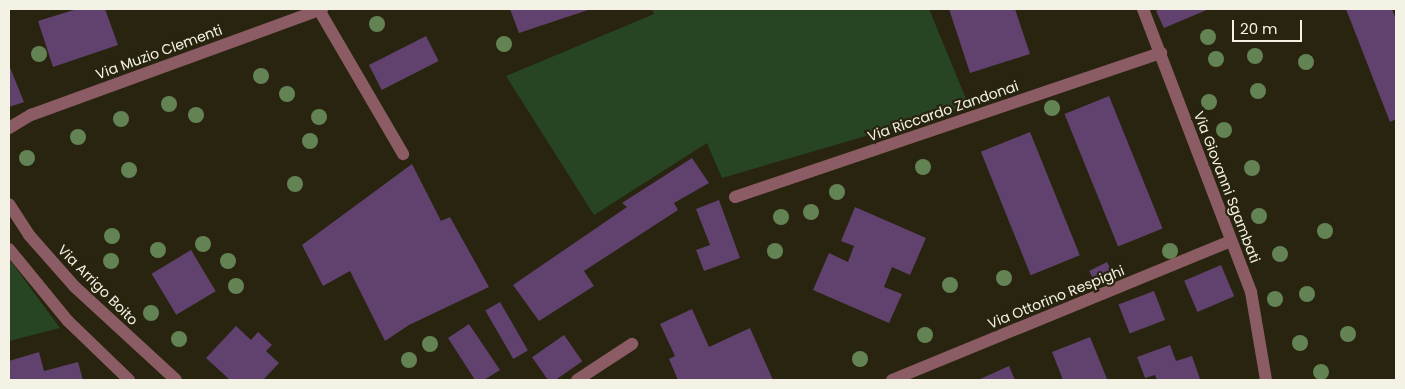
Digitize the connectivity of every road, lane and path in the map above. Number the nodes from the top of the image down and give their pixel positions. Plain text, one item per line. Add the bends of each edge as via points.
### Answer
1 (320, 9) edge
2 (1143, 9) edge
3 (1161, 53) junction
4 (9, 128) edge
5 (403, 154) dead end
6 (734, 197) dead end
7 (9, 204) edge
8 (1231, 241) junction
9 (9, 250) edge
10 (632, 344) dead end
11 (129, 380) edge
12 (176, 380) edge
13 (577, 380) edge
14 (892, 380) edge
15 (1266, 380) edge

1 - 4 street, Via Muzio Clementi via 31,115
1 - 5 street
2 - 3 street, Via Giovanni Sgambati
3 - 6 street, Via Riccardo Zandonai
3 - 8 street, Via Giovanni Sgambati
7 - 12 street, Via Arrigo Boito via 29,235 75,287
8 - 14 street, Via Ottorino Respighi
8 - 15 street, Via Giovanni Sgambati via 1251,292
9 - 11 street via 68,321
10 - 13 street

